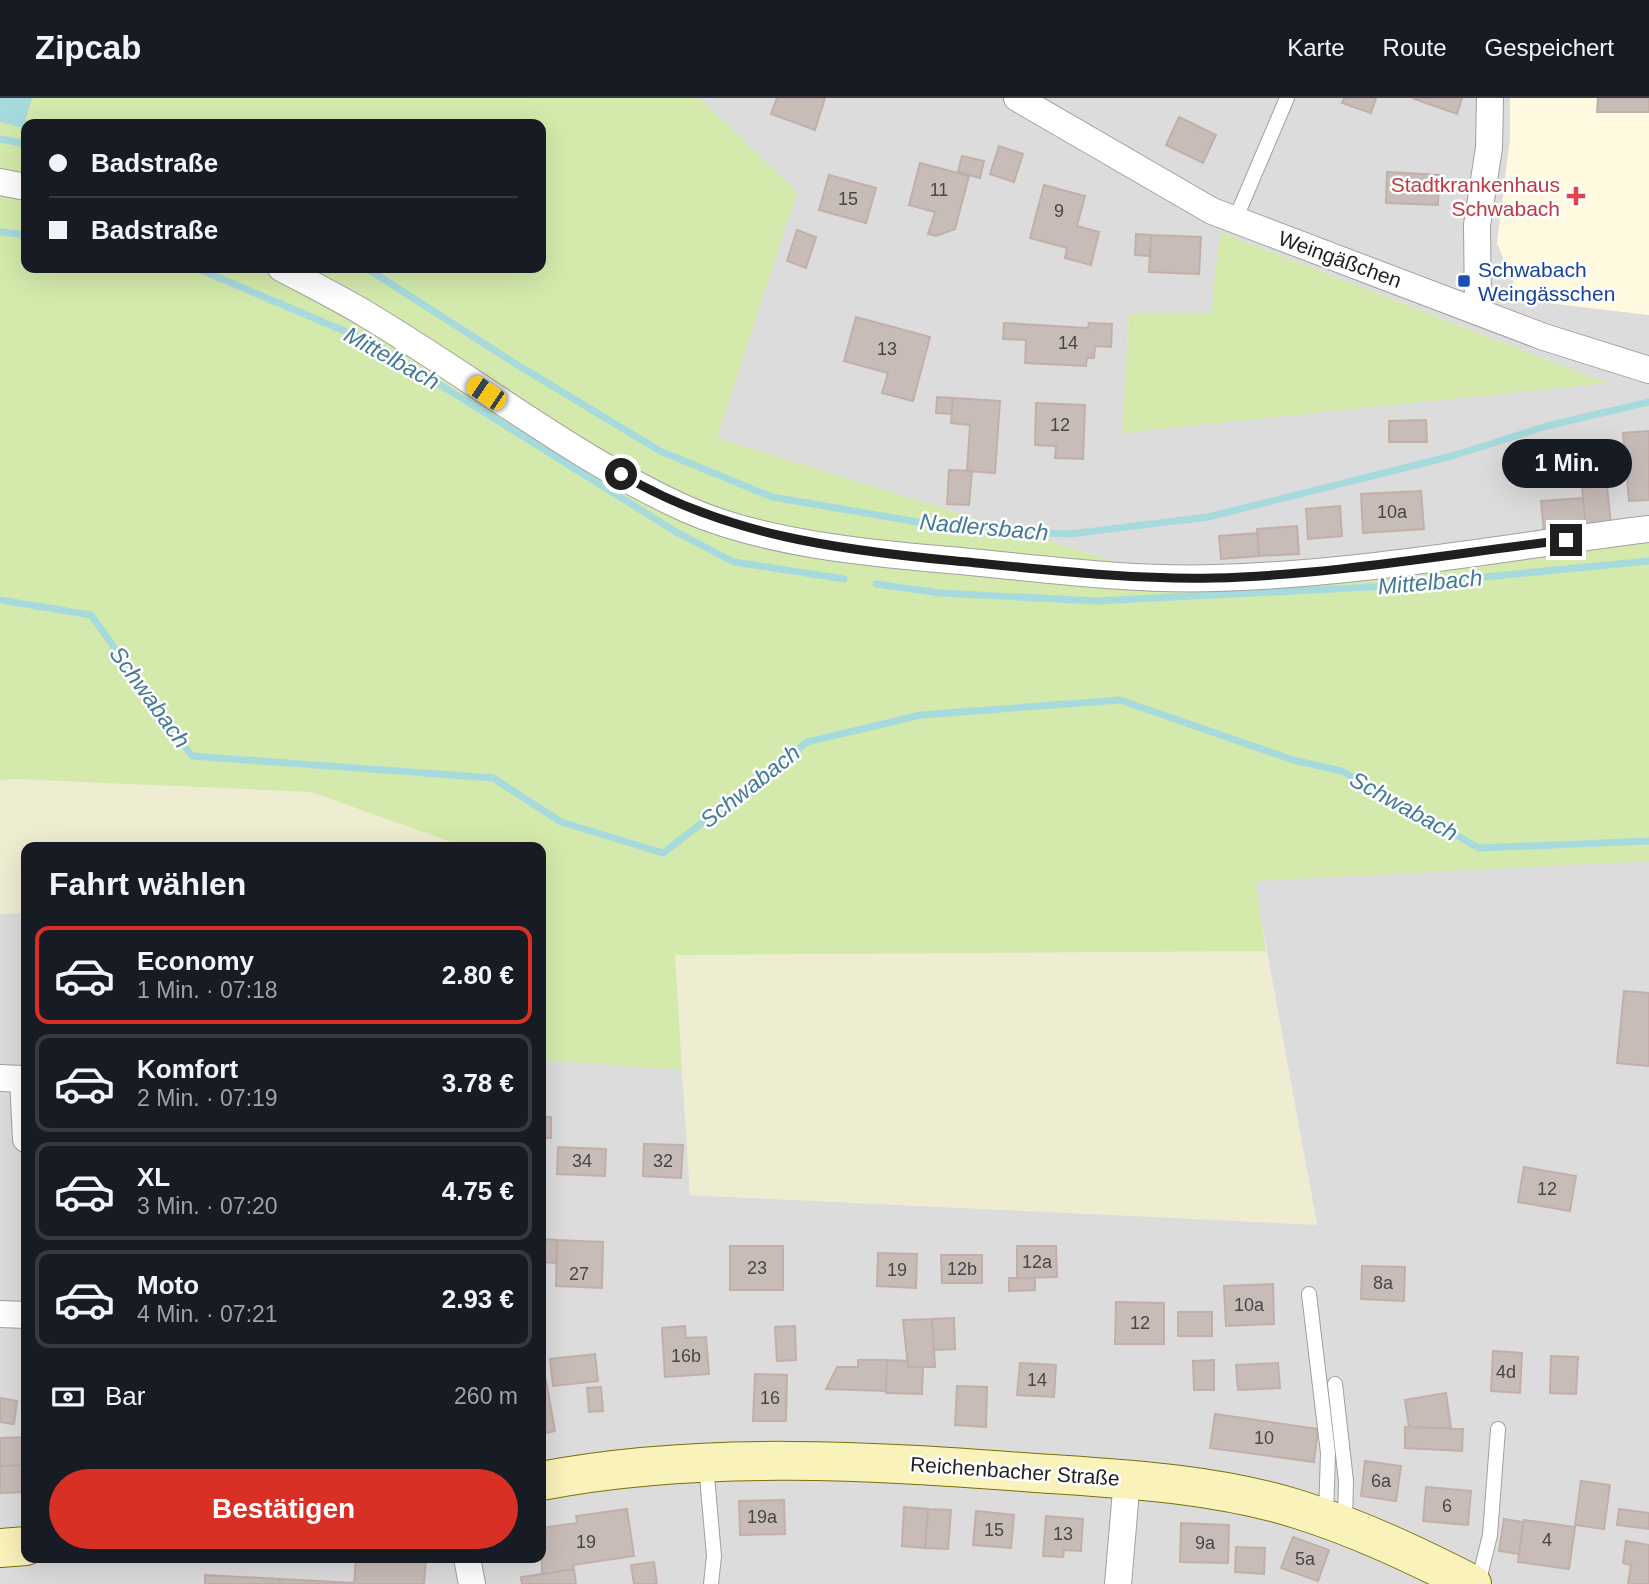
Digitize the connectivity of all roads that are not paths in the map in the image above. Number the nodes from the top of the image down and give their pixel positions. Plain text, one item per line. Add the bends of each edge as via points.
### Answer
1 (1017, 98) edge
2 (1287, 98) edge
3 (1490, 98) edge
4 (1050, 106) edge
5 (0, 182) edge
6 (21, 186) edge
7 (1235, 220) junction
8 (290, 273) edge
9 (1478, 310) junction
10 (1649, 370) edge
11 (1649, 529) edge
12 (0, 1077) edge
13 (21, 1079) edge
14 (1309, 1294) dead end
15 (0, 1314) edge
16 (21, 1315) edge
17 (1335, 1384) dead end
18 (1498, 1429) dead end
19 (706, 1463) junction
20 (1127, 1479) junction
21 (546, 1480) edge
22 (1336, 1523) junction
23 (21, 1546) edge
24 (0, 1548) edge
25 (468, 1563) edge
26 (472, 1584) edge
27 (711, 1584) edge
28 (1118, 1584) edge
29 (1472, 1584) edge
30 (1478, 1584) edge

1 - 4 street, Weingäßchen
2 - 7 lane
3 - 9 street via 1489,148 1477,225
4 - 7 street, Weingäßchen via 1212,211
5 - 6 street
7 - 9 street, Weingäßchen
8 - 11 street via 364,313 644,488 739,527 859,552 1149,579 1214,578 1317,571
9 - 10 street, Weingäßchen via 1545,338
12 - 13 street
14 - 22 lane
15 - 16 street
17 - 22 lane via 1346,1481
18 - 30 lane via 1490,1535
19 - 20 main road, Reichenbacher Straße via 902,1463
19 - 21 main road, Reichenbacher Straße via 585,1472
19 - 27 lane via 714,1556
20 - 22 main road, Reichenbacher Straße via 1211,1489 1297,1508
20 - 28 street
22 - 29 main road, Reichenbacher Straße via 1398,1546
23 - 24 main road
25 - 26 street

